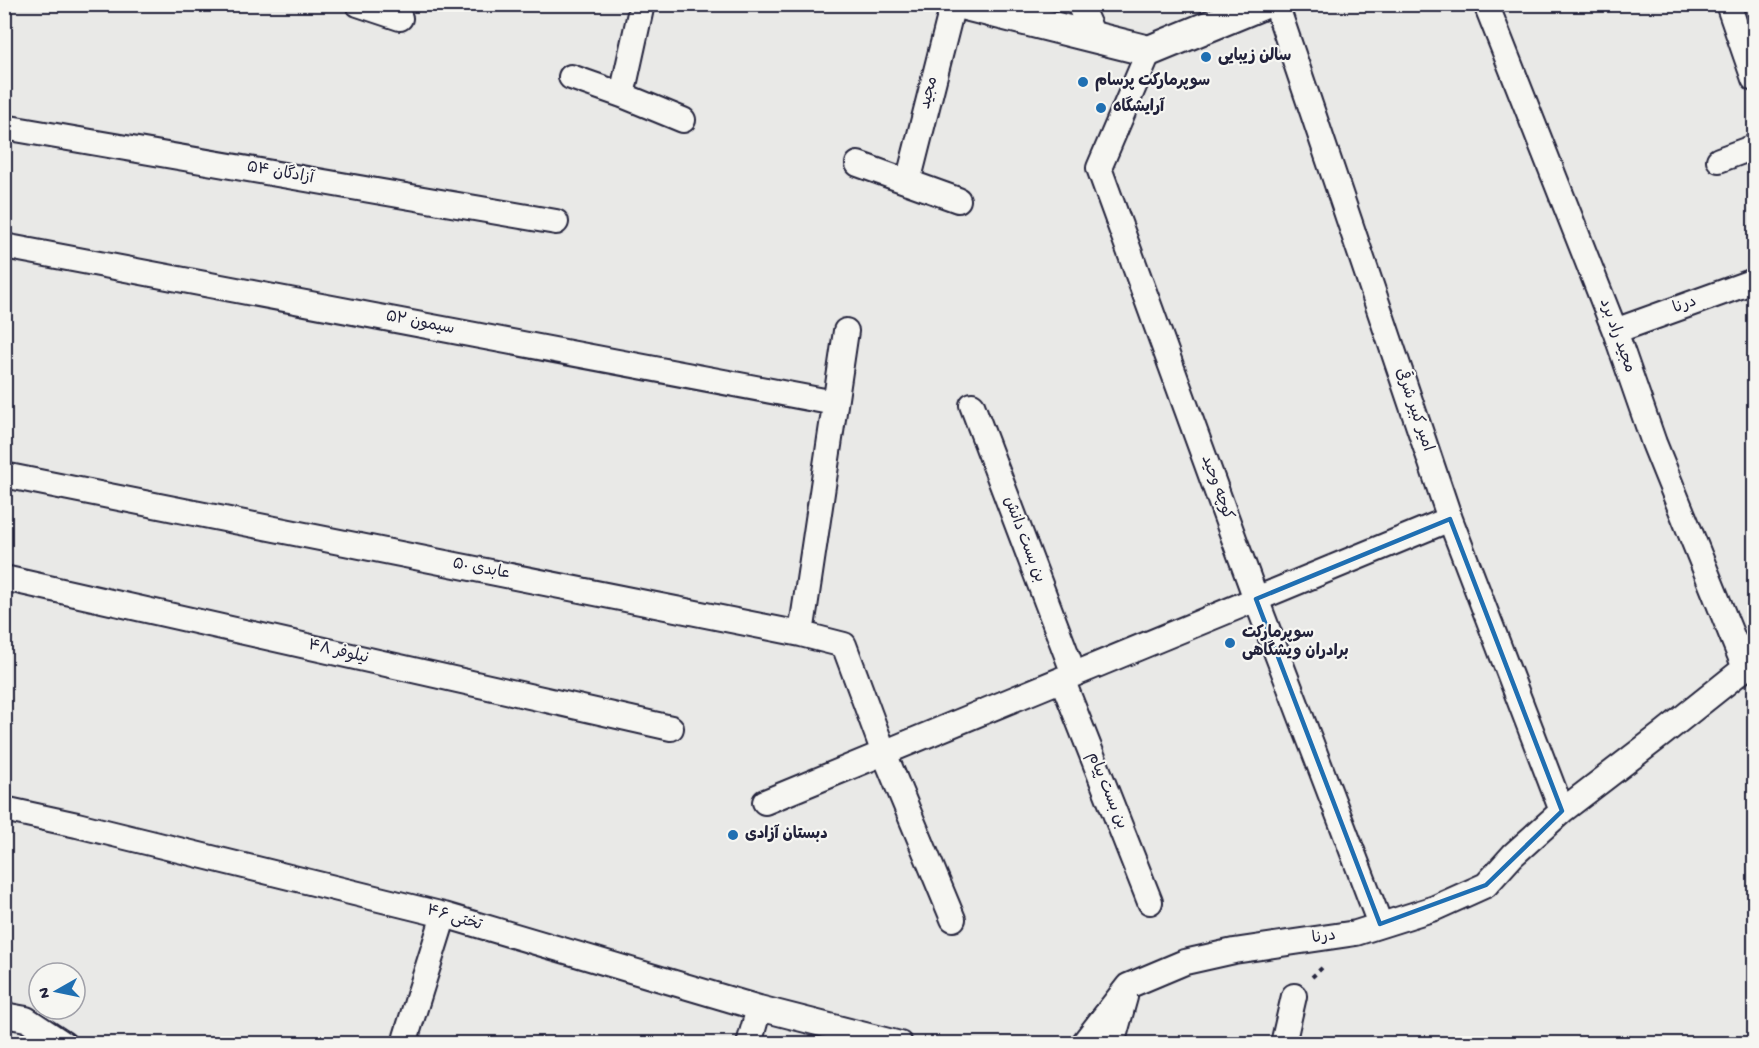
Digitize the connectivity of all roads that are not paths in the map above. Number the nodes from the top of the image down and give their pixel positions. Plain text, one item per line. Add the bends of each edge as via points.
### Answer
1 (358, 4) edge
2 (642, 4) edge
3 (953, 4) edge
4 (962, 4) edge
5 (1079, 4) edge
6 (1263, 4) edge
7 (1276, 4) edge
8 (1486, 4) edge
9 (1728, 4) edge
10 (400, 18) dead end
11 (1094, 37) junction
12 (1149, 51) junction
13 (571, 77) dead end
14 (1755, 79) edge
15 (622, 95) junction
16 (683, 120) dead end
17 (4, 127) edge
18 (1755, 147) edge
19 (1719, 160) dead end
20 (858, 164) dead end
21 (908, 182) junction
22 (958, 200) dead end
23 (556, 222) dead end
24 (4, 246) edge
25 (1755, 280) edge
26 (846, 331) dead end
27 (1615, 331) junction
28 (835, 403) junction
29 (972, 405) dead end
30 (4, 475) edge
31 (1450, 519) junction
32 (4, 578) edge
33 (1256, 599) junction
34 (801, 634) junction
35 (1755, 644) edge
36 (1745, 668) junction
37 (1068, 677) junction
38 (671, 728) dead end
39 (884, 753) junction
40 (765, 802) dead end
41 (4, 809) edge
42 (1562, 811) junction
43 (1150, 902) dead end
44 (444, 915) junction
45 (953, 919) dead end
46 (1380, 924) junction
47 (1128, 986) junction
48 (1294, 996) dead end
49 (759, 1008) junction
50 (4, 1015) edge
51 (406, 1037) dead end
52 (64, 1044) edge
53 (749, 1044) edge
54 (900, 1044) edge
55 (1083, 1044) edge
56 (1112, 1044) edge
57 (1283, 1044) edge

1 - 10 street
2 - 15 street
3 - 21 street, مجید
4 - 11 street
5 - 11 street
6 - 12 street
7 - 31 street, امیر کبیر شرقی
8 - 27 street, مجید راد برد
9 - 14 street
11 - 12 street
12 - 33 street, کوچه وحید via 1100,168
13 - 15 street
15 - 16 street
17 - 23 street, آزادگان ۵۴
18 - 19 street
20 - 21 street
21 - 22 street
24 - 28 street, سیمون ۵۲
25 - 27 street, درنا
26 - 28 street
27 - 36 street, مجید راد برد via 1654,443
28 - 34 street
29 - 37 street, بن بست دانش
30 - 34 street, عابدی ۵۰
31 - 33 street
31 - 42 street, امیر کبیر شرقی
32 - 38 street, نیلوفر ۴۸
33 - 37 street
33 - 46 street, کوچه وحید
34 - 39 street, عابدی ۵۰ via 843,645
35 - 36 street
36 - 42 street, درنا
37 - 39 street
37 - 43 street, بن بست پیام
39 - 40 street
39 - 45 street
41 - 44 street, تختی ۴۶
42 - 46 street, درنا via 1486,885 1435,908
44 - 49 street, تختی ۴۶
44 - 51 street
46 - 47 street, درنا via 1356,933 1185,962
47 - 55 street, درنا
47 - 56 street
48 - 57 street
49 - 53 street
49 - 54 street, تختی ۴۶
50 - 52 street via 26,1019

